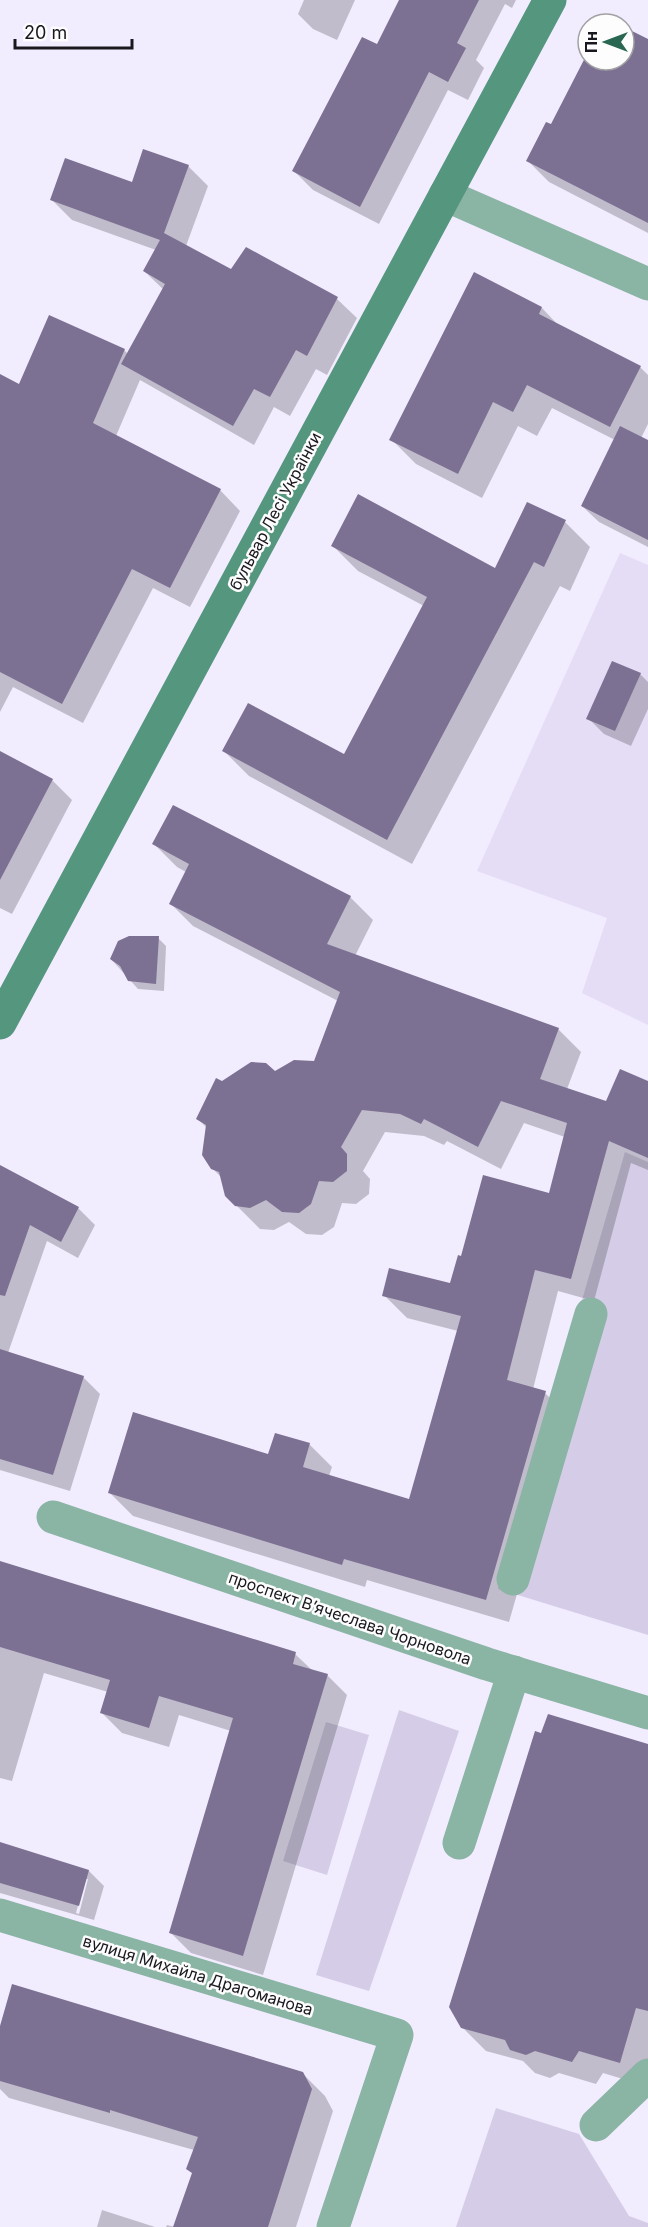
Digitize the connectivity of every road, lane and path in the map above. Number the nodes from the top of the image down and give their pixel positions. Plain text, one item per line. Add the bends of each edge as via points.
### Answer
1 (550, 0) edge
2 (445, 195) junction
3 (648, 284) edge
4 (0, 1023) edge
5 (591, 1314) dead end
6 (53, 1518) dead end
7 (513, 1579) dead end
8 (514, 1672) junction
9 (648, 1713) edge
10 (459, 1843) dead end
11 (0, 1915) edge
12 (648, 2075) edge
13 (596, 2125) dead end
14 (333, 2227) edge

1 - 2 street, бульвар Лесі Українки
2 - 3 street
2 - 4 street, бульвар Лесі Українки
5 - 7 street
6 - 8 street, проспект Вʼячеслава Чорновола
8 - 9 street, проспект Вʼячеслава Чорновола
8 - 10 street
11 - 14 street, вулиця Михайла Драгоманова via 397,2035
12 - 13 street

